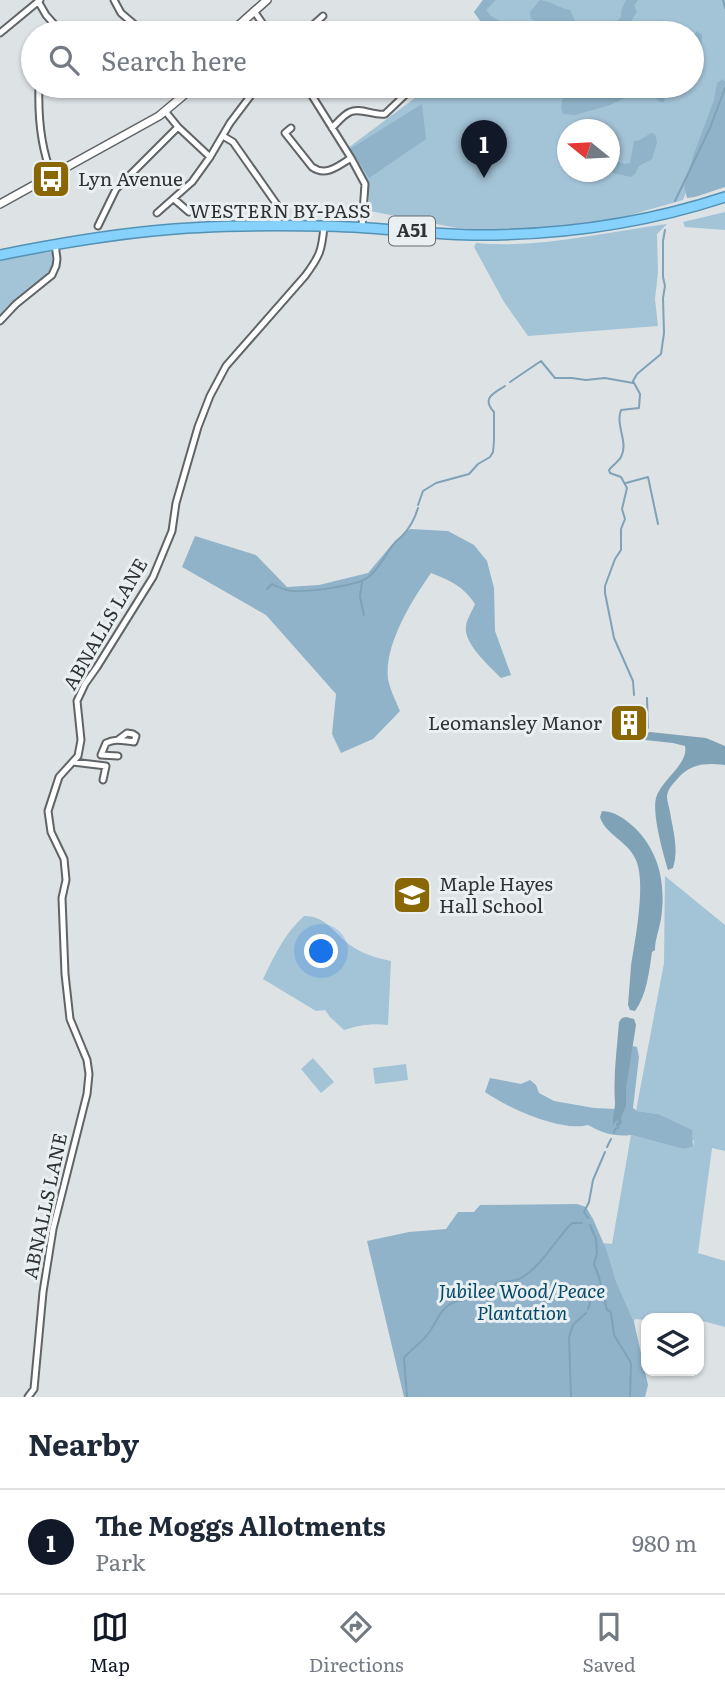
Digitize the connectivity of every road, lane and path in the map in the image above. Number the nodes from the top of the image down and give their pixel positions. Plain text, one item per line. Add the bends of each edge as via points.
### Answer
1 (114, 0) edge
2 (267, 0) edge
3 (39, 1) edge
4 (254, 11) junction
5 (323, 16) dead end
6 (129, 19) edge
7 (50, 21) edge
8 (243, 21) edge
9 (261, 21) edge
10 (317, 21) edge
11 (0, 22) edge
12 (3, 31) edge
13 (39, 98) edge
14 (180, 98) edge
15 (249, 98) edge
16 (313, 98) edge
17 (402, 98) edge
18 (165, 111) junction
19 (178, 127) junction
20 (291, 128) dead end
21 (332, 128) junction
22 (222, 136) junction
23 (210, 157) junction
24 (351, 158) junction
25 (52, 175) junction
26 (725, 197) edge
27 (174, 199) junction
28 (0, 204) edge
29 (280, 209) dead end
30 (189, 212) dead end
31 (157, 213) dead end
32 (98, 226) dead end
33 (324, 226) junction
34 (362, 227) junction
35 (55, 244) junction
36 (0, 255) edge
37 (0, 321) edge
38 (119, 740) dead end
39 (101, 755) junction
40 (118, 756) dead end
41 (73, 762) junction
42 (98, 765) junction
43 (103, 779) dead end
44 (28, 1397) edge

1 - 6 street
2 - 4 street
3 - 7 street
3 - 12 street
4 - 8 street
4 - 9 street
5 - 10 street
11 - 12 street
13 - 25 street via 45,158
14 - 18 street
15 - 22 street
16 - 21 street
17 - 21 street via 384,114 350,112
18 - 19 street
18 - 25 street
19 - 23 street
19 - 32 street via 116,189
20 - 24 street via 285,132 318,171 327,172
21 - 24 street
22 - 23 street
22 - 29 street via 233,142
23 - 27 street
24 - 34 street via 365,184
25 - 28 street
26 - 34 highway, WESTERN BY-PASS / A51 via 635,222 563,232 478,235
27 - 30 street
27 - 31 street
33 - 34 highway, WESTERN BY-PASS / A51
33 - 35 highway, WESTERN BY-PASS / A51 via 153,230
33 - 41 street, ABNALLS LANE via 316,261 226,366 210,396 176,503 172,531 153,577 77,701 80,740
35 - 36 highway, WESTERN BY-PASS / A51
35 - 37 street via 57,266 52,275
38 - 39 street via 106,743
39 - 40 street
39 - 42 street
41 - 42 street
41 - 44 street, ABNALLS LANE via 59,777 48,811 51,832 64,859 70,1019 89,1074 53,1229 34,1389
42 - 43 street via 106,766

